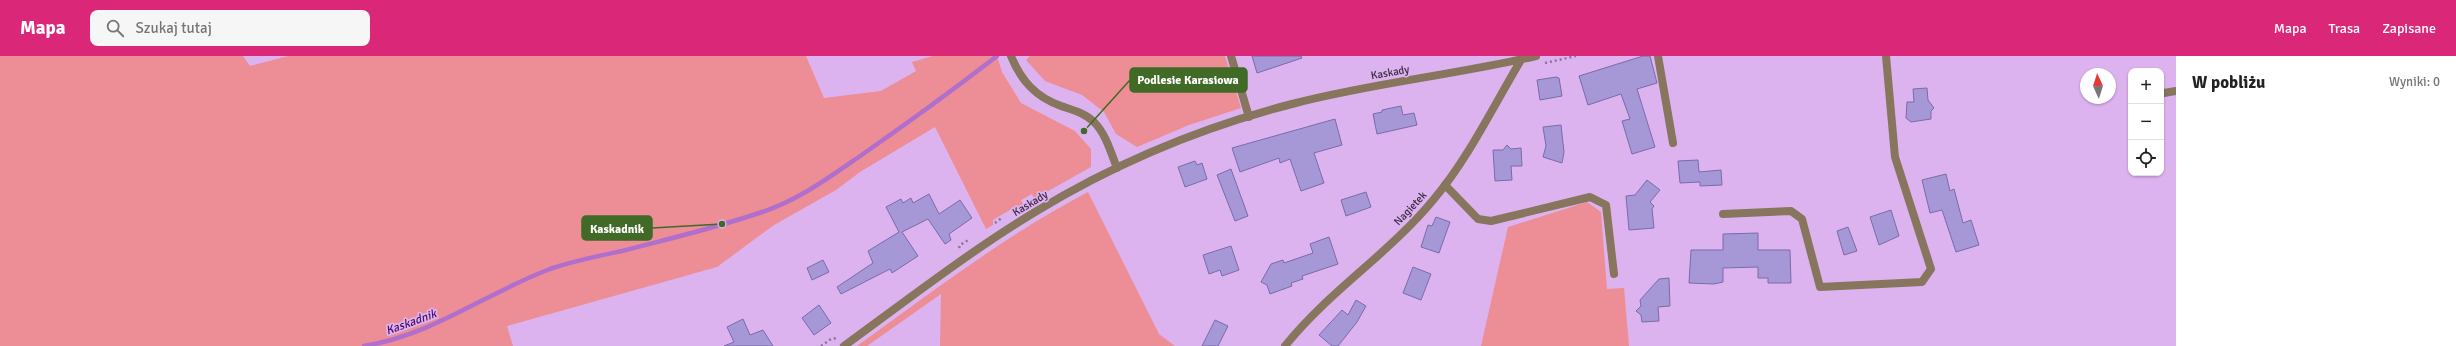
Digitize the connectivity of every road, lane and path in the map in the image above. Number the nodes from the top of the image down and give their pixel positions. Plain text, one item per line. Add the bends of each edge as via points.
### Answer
1 (1012, 56) edge
2 (1231, 56) edge
3 (1536, 56) edge
4 (1658, 56) edge
5 (1886, 56) edge
6 (1521, 60) junction
7 (2176, 92) edge
8 (2164, 93) dead end
9 (1249, 117) junction
10 (1673, 144) dead end
11 (1117, 168) junction
12 (1445, 186) junction
13 (1723, 214) dead end
14 (1614, 274) dead end
15 (844, 346) edge
16 (1285, 346) edge

1 - 11 street via 1023,78 1034,92 1084,114 1094,122 1102,132
2 - 9 street
3 - 6 street, Kaskady
4 - 10 street
5 - 13 street via 1895,158 1930,269 1922,282 1820,287 1802,219 1791,212
6 - 9 street, Kaskady via 1354,90 1291,104
6 - 12 street, Nagietek
7 - 8 street
9 - 11 street, Kaskady via 1152,152
11 - 15 street, Kaskady via 1036,212 990,241
12 - 14 street via 1478,219 1491,221 1590,197 1606,205
12 - 16 street, Nagietek via 1384,252 1326,299

